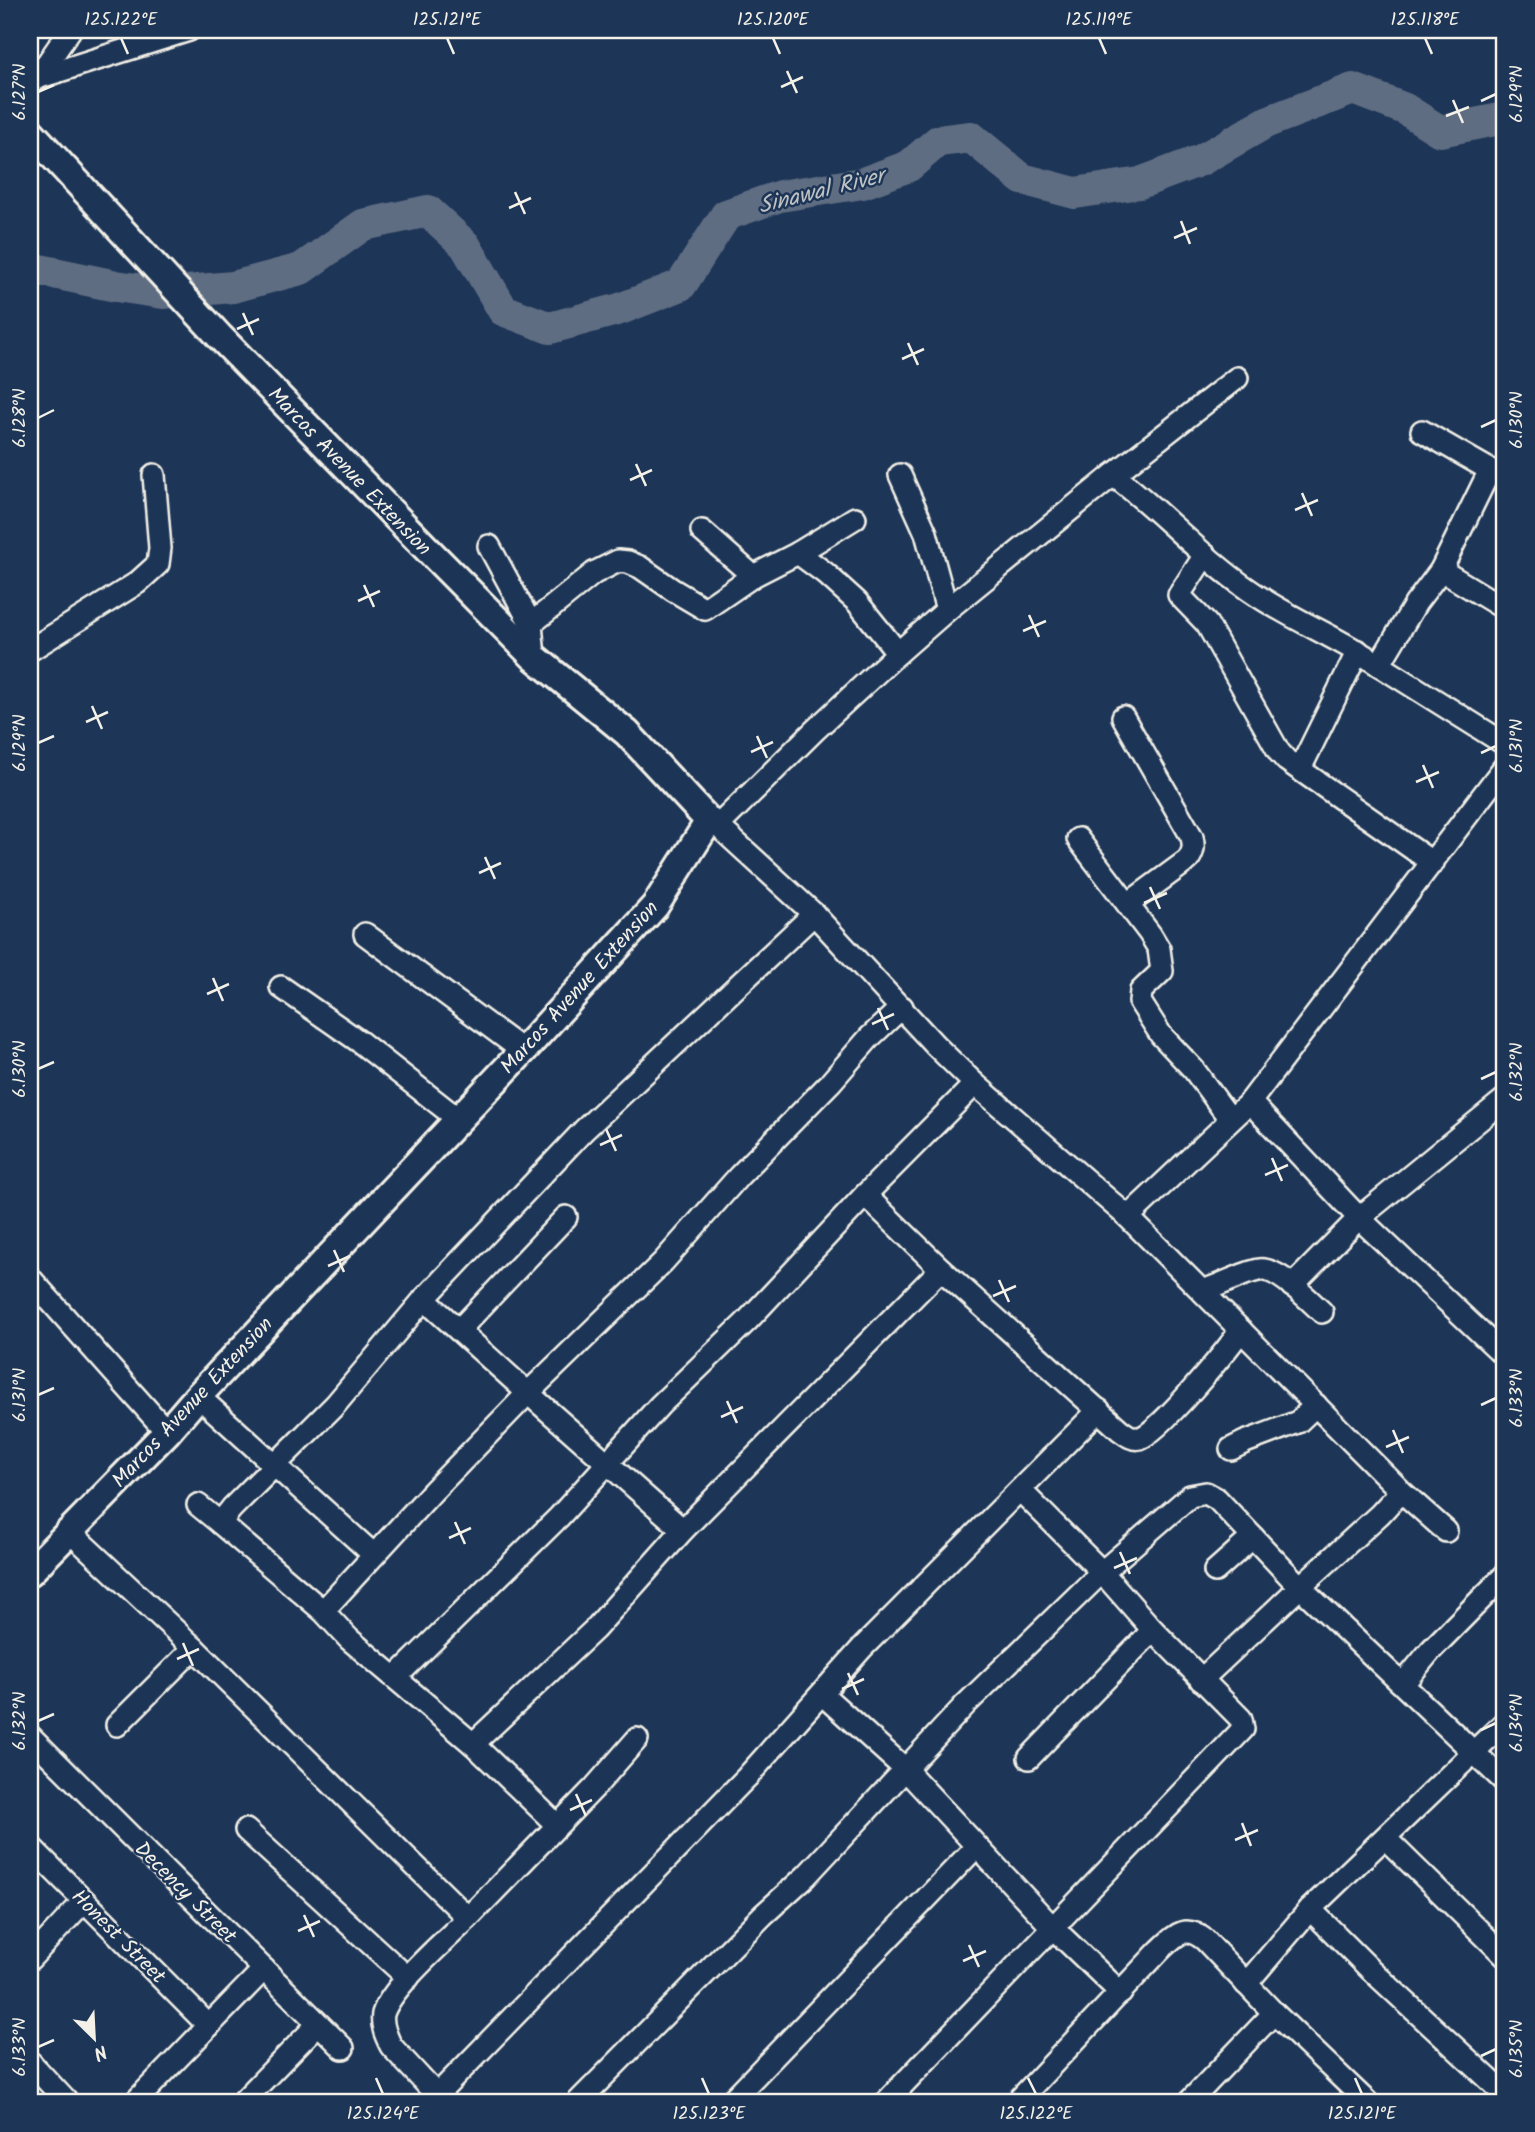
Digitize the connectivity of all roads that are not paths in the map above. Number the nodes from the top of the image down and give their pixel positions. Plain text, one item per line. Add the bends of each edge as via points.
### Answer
1 (70, 30) edge
2 (187, 30) edge
3 (34, 81) edge
4 (30, 131) edge
5 (1237, 378) dead end
6 (1422, 431) dead end
7 (1498, 474) edge
8 (154, 475) dead end
9 (900, 475) dead end
10 (1113, 475) junction
11 (855, 518) dead end
12 (702, 531) dead end
13 (489, 546) dead end
14 (797, 553) junction
15 (1205, 555) junction
16 (1441, 570) junction
17 (753, 576) junction
18 (1505, 609) edge
19 (947, 610) junction
20 (531, 624) junction
21 (30, 650) edge
22 (1358, 651) junction
23 (898, 653) junction
24 (534, 657) junction
25 (1380, 665) junction
26 (1123, 717) dead end
27 (1505, 744) edge
28 (1505, 766) edge
29 (1300, 769) junction
30 (714, 823) junction
31 (1078, 839) dead end
32 (1433, 863) junction
33 (1128, 904) junction
34 (814, 914) junction
35 (365, 934) dead end
36 (281, 987) dead end
37 (902, 1007) junction
38 (523, 1051) junction
39 (975, 1084) junction
40 (1505, 1098) edge
41 (1250, 1102) junction
42 (458, 1119) junction
43 (1230, 1119) junction
44 (865, 1195) junction
45 (566, 1217) dead end
46 (1128, 1217) junction
47 (1359, 1218) junction
48 (941, 1269) junction
49 (30, 1278) edge
50 (1292, 1286) junction
51 (1202, 1291) junction
52 (424, 1299) junction
53 (1322, 1312) dead end
54 (459, 1330) junction
55 (1241, 1330) junction
56 (1505, 1356) edge
57 (528, 1393) junction
58 (198, 1396) junction
59 (1316, 1405) junction
60 (1099, 1409) junction
61 (167, 1432) junction
62 (1231, 1449) dead end
63 (607, 1464) junction
64 (276, 1465) junction
65 (1020, 1490) junction
66 (1401, 1491) junction
67 (198, 1505) dead end
68 (220, 1523) junction
69 (683, 1530) junction
70 (69, 1531) junction
71 (1446, 1531) dead end
72 (1253, 1537) junction
73 (374, 1555) junction
74 (1215, 1571) dead end
75 (30, 1572) edge
76 (1102, 1572) junction
77 (1505, 1575) edge
78 (1300, 1587) junction
79 (323, 1611) junction
80 (1153, 1630) junction
81 (194, 1648) junction
82 (396, 1677) junction
83 (1201, 1681) junction
84 (1403, 1684) junction
85 (822, 1694) junction
86 (1505, 1722) edge
87 (117, 1724) dead end
88 (30, 1736) edge
89 (637, 1739) dead end
90 (473, 1744) junction
91 (1474, 1752) junction
92 (1029, 1758) dead end
93 (905, 1769) junction
94 (1505, 1782) edge
95 (557, 1825) junction
96 (246, 1830) dead end
97 (1385, 1838) junction
98 (30, 1846) edge
99 (976, 1847) junction
100 (84, 1900) junction
101 (1310, 1909) junction
102 (468, 1918) junction
103 (1053, 1928) junction
104 (1505, 1956) edge
105 (30, 1959) edge
106 (264, 1969) junction
107 (408, 1978) junction
108 (1246, 1984) junction
109 (1121, 1993) junction
110 (1274, 2013) junction
111 (318, 2024) junction
112 (209, 2026) junction
113 (343, 2048) dead end
114 (34, 2075) edge
115 (1505, 2094) edge
116 (1200, 2098) edge
117 (440, 2099) edge
118 (67, 2102) edge
119 (135, 2102) edge
120 (242, 2102) edge
121 (578, 2102) edge
122 (730, 2102) edge
123 (886, 2102) edge
124 (1017, 2102) edge
125 (1367, 2102) edge

1 - 3 street
2 - 3 street
4 - 24 street, Marcos Avenue Extension via 220,337
5 - 10 street
6 - 7 street
7 - 16 street
8 - 21 street via 158,564 137,583
9 - 19 street via 926,533
10 - 15 street
10 - 19 street
11 - 14 street
12 - 17 street
13 - 20 street
14 - 17 street
14 - 23 street via 857,602
15 - 22 street via 1250,590
15 - 29 street via 1179,595 1207,624 1279,752
16 - 18 street
16 - 25 street
17 - 20 street via 705,609 640,567 618,561 594,573
19 - 23 street
20 - 24 street
22 - 25 street
22 - 29 street
23 - 30 street
24 - 30 street, Marcos Avenue Extension via 627,733
25 - 27 street
26 - 33 street via 1194,845 1188,860
28 - 32 street
29 - 32 street
30 - 34 street
30 - 38 street, Marcos Avenue Extension via 655,906
31 - 33 street
32 - 41 street
33 - 43 street via 1154,939 1162,964 1159,976 1141,991 1140,1002
34 - 37 street
34 - 52 street via 584,1130
35 - 38 street
36 - 42 street via 360,1041
37 - 39 street
37 - 57 street via 663,1262
38 - 42 street, Marcos Avenue Extension
39 - 44 street
39 - 46 street
40 - 47 street
41 - 43 street
41 - 47 street
42 - 58 street, Marcos Avenue Extension
43 - 46 street
44 - 48 street
44 - 63 street
45 - 54 street
46 - 51 street
47 - 50 street
47 - 56 street
48 - 60 street
48 - 69 street
49 - 61 street
50 - 51 street via 1270,1271 1260,1270
50 - 53 street
51 - 55 street
52 - 54 street
52 - 64 street via 335,1405
54 - 57 street
55 - 59 street
55 - 60 street via 1220,1360 1139,1438 1120,1430
57 - 63 street
57 - 73 street
58 - 61 street, Marcos Avenue Extension
58 - 64 street
59 - 62 street via 1298,1422
59 - 66 street
60 - 65 street
61 - 70 street, Marcos Avenue Extension
63 - 69 street
63 - 82 street
64 - 68 street
64 - 73 street
65 - 76 street
65 - 85 street
66 - 71 street
66 - 78 street
67 - 68 street
68 - 79 street
69 - 90 street via 595,1629
70 - 75 street, Marcos Avenue Extension
70 - 81 street
72 - 74 street
72 - 76 street via 1217,1499 1198,1493
72 - 78 street
73 - 79 street
76 - 80 street
76 - 93 street
77 - 84 street
78 - 83 street
78 - 84 street
79 - 82 street
80 - 83 street
80 - 92 street
81 - 87 street
81 - 102 street
82 - 90 street
83 - 103 street via 1241,1719 1240,1735
84 - 91 street
85 - 93 street
85 - 117 street
86 - 91 street
88 - 106 street, Decency Street
89 - 95 street
90 - 95 street
91 - 94 street
91 - 97 street
93 - 99 street
93 - 121 street via 806,1876
95 - 102 street
96 - 107 street
97 - 101 street
97 - 104 street
98 - 100 street, Honest Street
99 - 103 street
99 - 122 street
100 - 105 street
100 - 112 street, Honest Street
101 - 108 street
101 - 115 street
102 - 107 street
103 - 109 street
103 - 123 street
106 - 111 street, Decency Street
106 - 112 street
107 - 117 street via 382,2017 386,2036
108 - 109 street via 1205,1940 1183,1932
108 - 110 street
109 - 124 street
110 - 116 street
110 - 125 street
111 - 113 street, Decency Street
111 - 120 street
112 - 119 street
114 - 118 street

